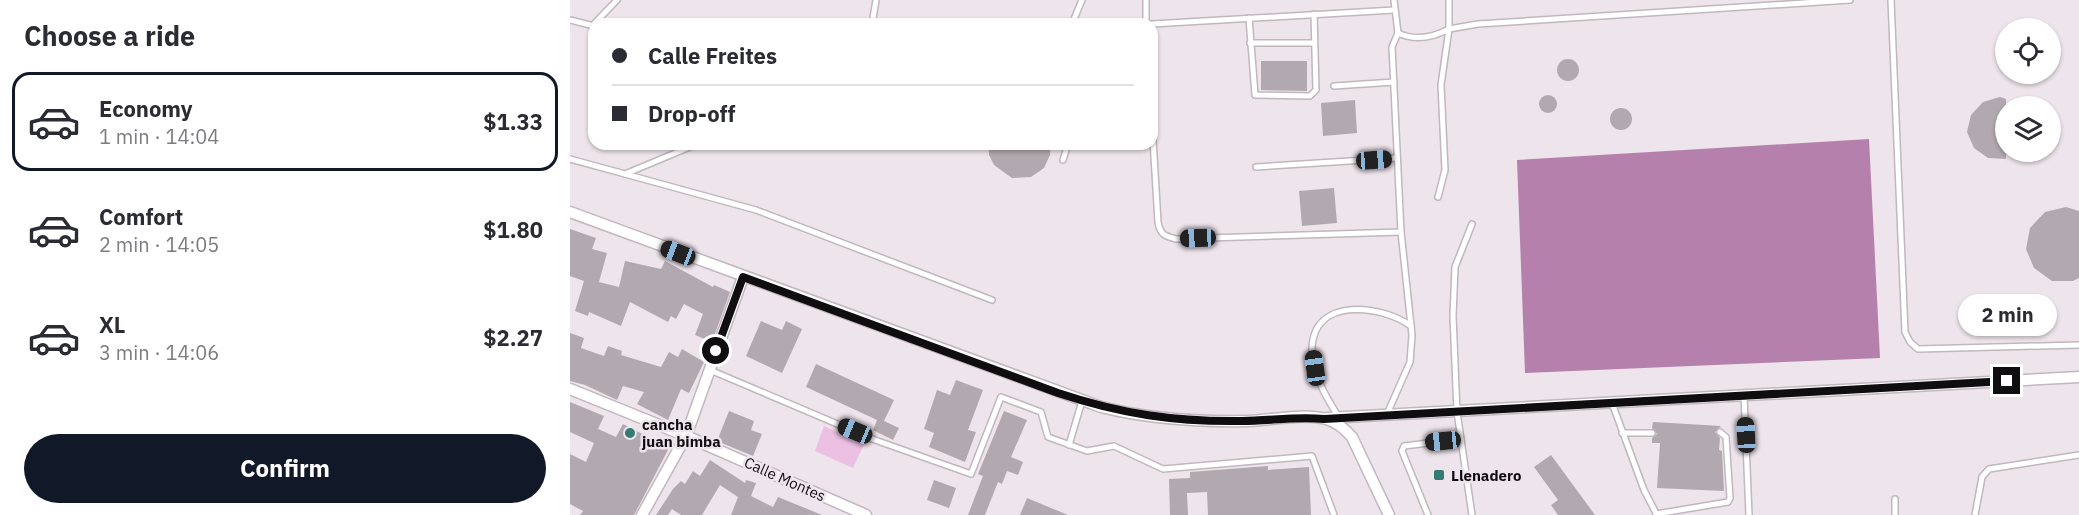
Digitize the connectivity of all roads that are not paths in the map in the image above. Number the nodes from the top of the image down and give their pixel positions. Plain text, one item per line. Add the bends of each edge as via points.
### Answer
1 (617, 0) edge
2 (876, 0) edge
3 (1082, 0) edge
4 (1146, 0) edge
5 (1394, 0) edge
6 (1449, 0) edge
7 (1850, 0) edge
8 (1891, 0) edge
9 (1394, 10) junction
10 (1314, 14) junction
11 (600, 18) edge
12 (873, 18) edge
13 (1074, 18) edge
14 (1146, 18) edge
15 (1249, 18) junction
16 (570, 20) edge
17 (1158, 24) edge
18 (588, 25) edge
19 (1449, 29) junction
20 (1398, 33) junction
21 (1250, 43) junction
22 (1314, 43) junction
23 (1394, 82) junction
24 (1334, 86) dead end
25 (683, 150) edge
26 (1066, 150) edge
27 (1154, 150) edge
28 (1397, 158) junction
29 (570, 159) edge
30 (1063, 160) dead end
31 (1256, 167) dead end
32 (625, 174) junction
33 (1438, 197) dead end
34 (570, 212) edge
35 (1472, 224) dead end
36 (1401, 232) junction
37 (743, 277) junction
38 (992, 300) dead end
39 (1411, 326) junction
40 (2079, 345) edge
41 (710, 370) junction
42 (2079, 377) edge
43 (570, 389) edge
44 (1744, 395) junction
45 (1082, 401) junction
46 (1612, 403) junction
47 (1457, 412) junction
48 (1387, 415) junction
49 (1339, 418) junction
50 (1324, 419) junction
51 (1720, 432) dead end
52 (1622, 433) junction
53 (1652, 433) dead end
54 (686, 436) junction
55 (1461, 439) junction
56 (1069, 445) junction
57 (2079, 455) edge
58 (1895, 499) dead end
59 (862, 514) edge
60 (1656, 514) edge
61 (642, 515) edge
62 (1334, 515) edge
63 (1389, 515) edge
64 (1428, 515) edge
65 (1472, 515) edge
66 (1749, 515) edge
67 (1895, 515) edge
68 (1975, 515) edge

1 - 11 lane
2 - 12 lane
3 - 13 lane
4 - 14 lane
5 - 9 lane
6 - 19 lane
7 - 19 lane
8 - 40 lane via 1905,332 1910,342 1917,349
9 - 10 lane
9 - 20 lane
10 - 15 lane
10 - 22 lane
15 - 17 lane
15 - 21 lane
16 - 18 lane
19 - 20 lane via 1423,38
19 - 33 lane via 1441,85 1445,170
20 - 23 lane via 1392,47
21 - 22 lane
21 - 22 lane via 1255,95 1289,96 1310,96 1316,90
23 - 24 lane
23 - 28 lane
25 - 32 lane
26 - 30 lane
27 - 36 lane via 1159,231 1165,237
28 - 31 lane
28 - 36 lane
29 - 32 lane
32 - 38 lane via 756,210
34 - 37 street
35 - 47 lane via 1455,267
36 - 39 lane
37 - 41 street
37 - 45 street
39 - 48 lane via 1410,362
39 - 49 lane via 1396,315 1354,309 1333,313 1322,320 1312,347 1315,368
41 - 54 street
41 - 56 lane via 875,440 971,474 1001,397 1041,412 1048,437
42 - 44 street
43 - 54 street, Calle Montes
44 - 46 street
44 - 66 lane
45 - 50 street via 1157,418
45 - 56 lane
46 - 47 street
46 - 52 lane
47 - 48 street
47 - 55 lane
48 - 49 street
49 - 50 street
50 - 63 street via 1344,428 1352,437
51 - 60 lane via 1726,437 1728,502
52 - 53 lane
52 - 60 lane
54 - 59 street, Calle Montes
54 - 61 street
55 - 64 lane via 1404,446 1402,451
55 - 65 lane
56 - 62 lane via 1087,451 1114,446 1163,469 1312,456
57 - 68 lane via 1989,469 1982,477
58 - 67 lane

